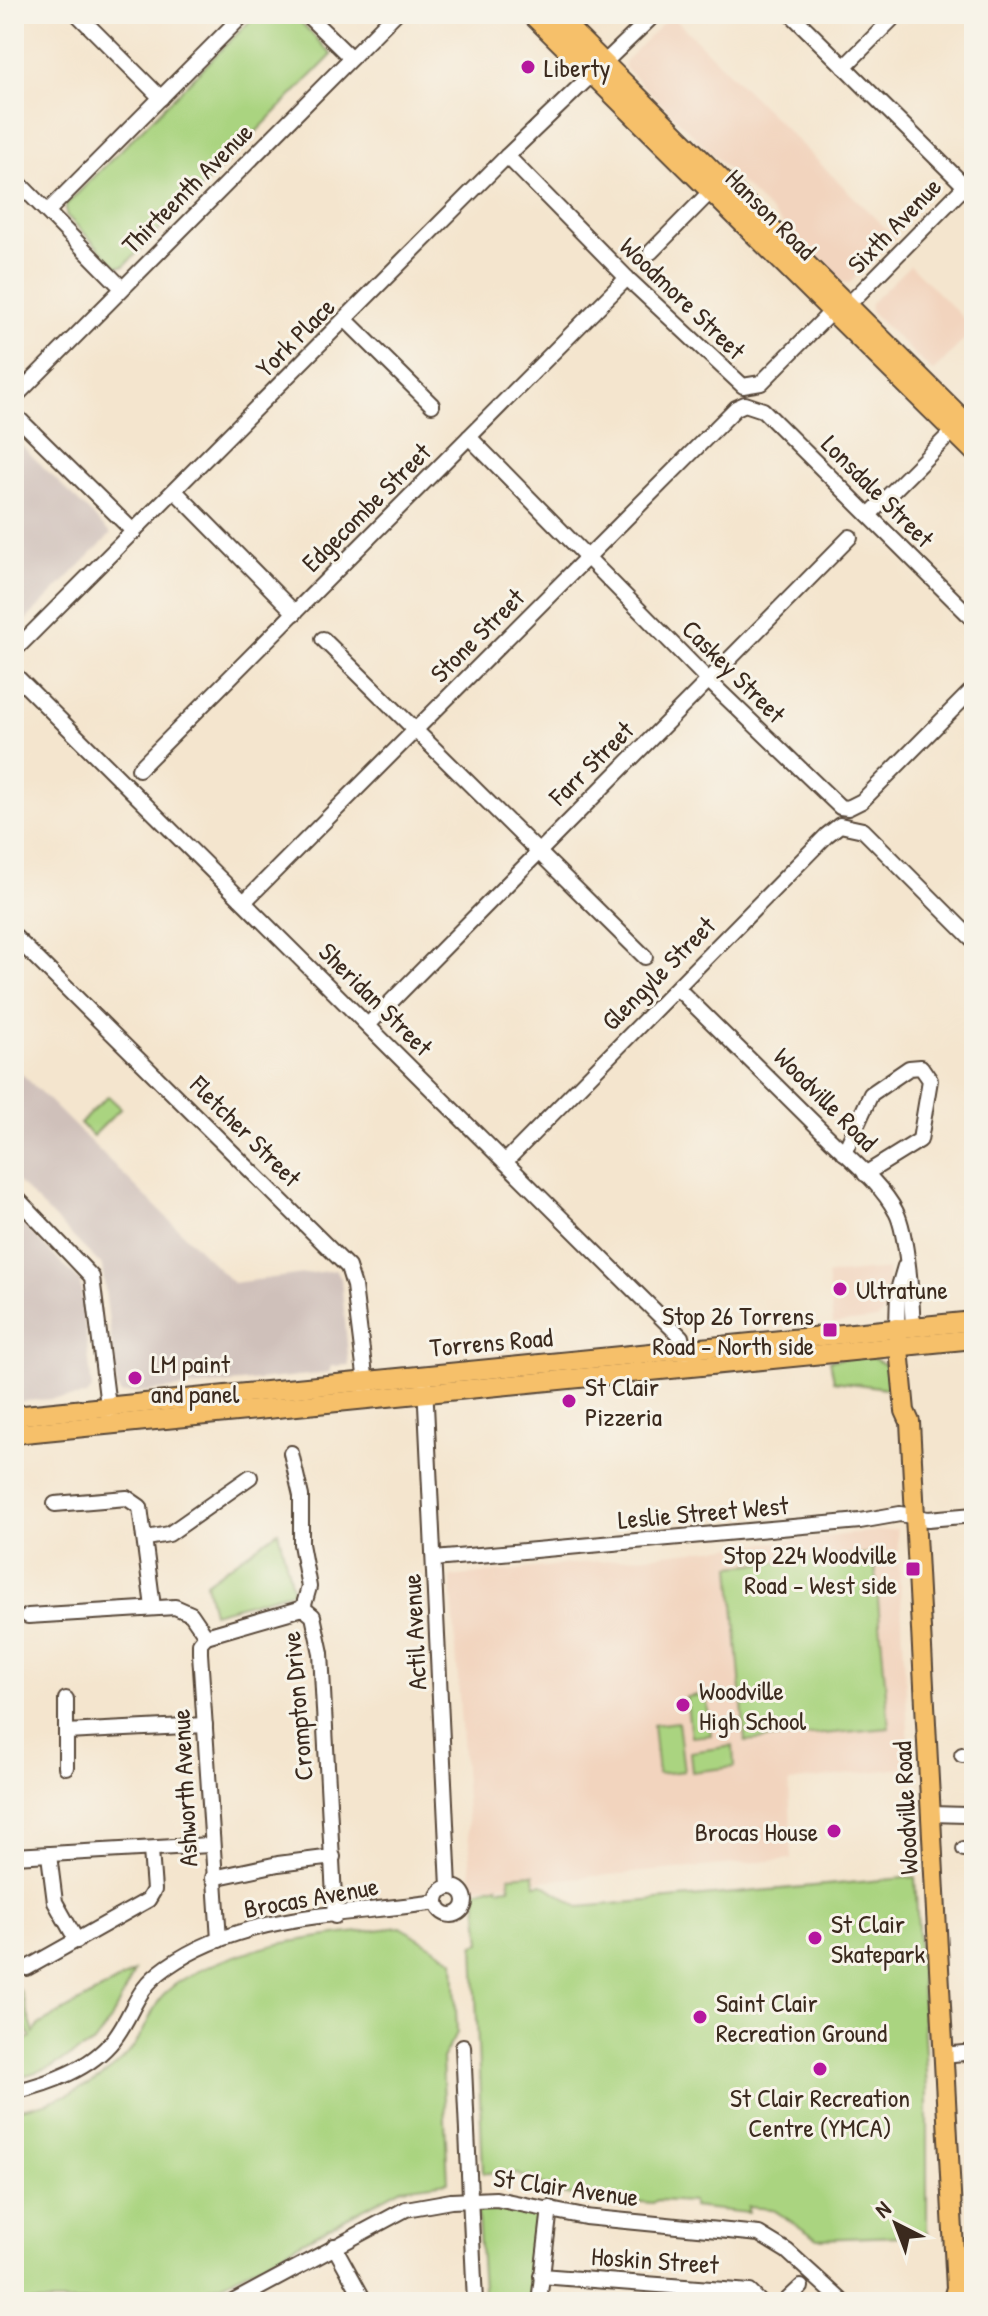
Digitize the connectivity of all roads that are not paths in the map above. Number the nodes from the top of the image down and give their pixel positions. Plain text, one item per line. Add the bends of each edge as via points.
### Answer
1 (77, 14) edge
2 (244, 14) edge
3 (306, 14) edge
4 (395, 14) edge
5 (531, 14) edge
6 (555, 14) edge
7 (655, 14) edge
8 (791, 14) edge
9 (897, 14) edge
10 (351, 58) junction
11 (844, 67) junction
12 (598, 68) junction
13 (161, 98) junction
14 (507, 156) junction
15 (14, 178) edge
16 (716, 186) junction
17 (971, 186) edge
18 (48, 211) junction
19 (651, 252) dead end
20 (627, 278) junction
21 (122, 288) junction
22 (840, 308) junction
23 (346, 320) junction
24 (14, 398) edge
25 (745, 404) joint
26 (432, 405) dead end
27 (14, 414) edge
28 (964, 427) edge
29 (469, 437) junction
30 (974, 452) edge
31 (175, 491) junction
32 (869, 515) junction
33 (134, 532) junction
34 (850, 537) dead end
35 (588, 558) junction
36 (295, 613) junction
37 (974, 620) edge
38 (323, 639) dead end
39 (19, 646) dead end
40 (14, 674) edge
41 (708, 680) junction
42 (974, 688) edge
43 (417, 730) junction
44 (139, 769) dead end
45 (537, 850) junction
46 (244, 902) junction
47 (14, 936) edge
48 (974, 941) edge
49 (645, 957) dead end
50 (677, 988) junction
51 (368, 1025) junction
52 (844, 1153) junction
53 (505, 1162) junction
54 (865, 1174) junction
55 (14, 1195) edge
56 (974, 1321) edge
57 (905, 1336) junction
58 (974, 1339) edge
59 (871, 1348) junction
60 (686, 1359) junction
61 (425, 1374) junction
62 (901, 1377) junction
63 (367, 1390) junction
64 (426, 1394) junction
65 (110, 1415) junction
66 (14, 1416) edge
67 (910, 1422) junction
68 (14, 1434) edge
69 (291, 1453) dead end
70 (250, 1477) dead end
71 (55, 1504) dead end
72 (974, 1515) edge
73 (915, 1518) junction
74 (147, 1538) junction
75 (434, 1559) junction
76 (153, 1607) junction
77 (303, 1608) junction
78 (28, 1616) dead end
79 (206, 1636) junction
80 (66, 1699) dead end
81 (205, 1725) junction
82 (66, 1732) junction
83 (66, 1767) dead end
84 (931, 1814) junction
85 (974, 1821) edge
86 (210, 1845) junction
87 (151, 1850) junction
88 (49, 1855) junction
89 (14, 1856) edge
90 (333, 1857) junction
91 (213, 1878) junction
92 (449, 1887) junction
93 (437, 1902) junction
94 (335, 1916) junction
95 (219, 1940) junction
96 (77, 1941) junction
97 (27, 1968) dead end
98 (463, 2046) dead end
99 (974, 2052) edge
100 (943, 2055) junction
101 (14, 2092) edge
102 (470, 2199) junction
103 (550, 2208) junction
104 (334, 2246) junction
105 (541, 2276) junction
106 (801, 2287) dead end
107 (960, 2288) edge
108 (233, 2302) edge
109 (365, 2302) edge
110 (475, 2302) edge
111 (539, 2302) edge
112 (760, 2302) edge
113 (785, 2302) edge
114 (842, 2302) edge

1 - 13 street
2 - 13 street
3 - 10 street
4 - 10 street, Thirteenth Avenue
5 - 12 main road, Hanson Road
6 - 12 main road, Hanson Road
7 - 12 street, York Place
8 - 11 street
9 - 11 street
10 - 21 street, Thirteenth Avenue
11 - 17 street
12 - 14 street, York Place
12 - 16 main road, Hanson Road
13 - 18 street
14 - 20 street, Woodmore Street
14 - 23 street, York Place
15 - 18 street
16 - 19 street
16 - 22 main road, Hanson Road
17 - 22 street, Sixth Avenue
18 - 21 street
20 - 22 street, Woodmore Street via 730,377 748,387 761,383
20 - 29 street, Edgecombe Street
21 - 24 street, Thirteenth Avenue
22 - 28 main road, Hanson Road
23 - 26 street
23 - 31 street, York Place
25 - 32 street, Lonsdale Street via 763,410
25 - 35 street, Stone Street
27 - 33 street
28 - 30 main road, Hanson Road
28 - 32 street
29 - 35 street, Caskey Street
29 - 36 street, Edgecombe Street
31 - 33 street, York Place
31 - 36 street
32 - 37 street, Lonsdale Street
33 - 39 street, York Place
34 - 41 street, Farr Street
35 - 41 street, Caskey Street
35 - 43 street, Stone Street
36 - 44 street, Edgecombe Street
38 - 43 street
40 - 46 street, Sheridan Street
41 - 42 street, Caskey Street via 834,803 848,808 862,801
41 - 45 street, Farr Street
43 - 45 street
43 - 46 street, Stone Street
45 - 49 street
45 - 51 street, Farr Street
46 - 51 street, Sheridan Street
47 - 63 street, Fletcher Street via 348,1267
48 - 50 street, Glengyle Street via 863,830 840,825
50 - 52 street, Woodville Road
50 - 53 street, Glengyle Street
51 - 53 street, Sheridan Street
52 - 54 street, Woodville Road
52 - 54 street via 871,1094 909,1068 921,1067 930,1080 920,1140
53 - 60 street, Sheridan Street via 681,1337
54 - 57 street, Woodville Road via 896,1211 902,1228 905,1266 898,1290
55 - 65 street via 92,1277
56 - 57 main road, Torrens Road
57 - 58 main road, Torrens Road
57 - 59 main road, Torrens Road
57 - 60 main road, Torrens Road
57 - 62 main road, Woodville Road
57 - 67 main road, Woodville Road via 915,1411
59 - 60 main road, Torrens Road
59 - 62 main road via 888,1358
60 - 61 main road, Torrens Road
60 - 64 main road, Torrens Road
61 - 63 main road, Torrens Road
61 - 64 street, Actil Avenue
62 - 67 main road, Woodville Road
63 - 64 main road, Torrens Road
63 - 65 main road, Torrens Road
64 - 75 street, Actil Avenue
65 - 66 main road, Torrens Road
65 - 68 main road, Torrens Road
67 - 73 main road, Woodville Road
69 - 77 street, Crompton Drive via 301,1496 301,1544 309,1587
70 - 74 street via 169,1534
71 - 74 street via 127,1498 140,1507
72 - 73 street, Leslie Street West
73 - 75 street, Leslie Street West via 900,1514
73 - 84 main road, Woodville Road
74 - 76 street
75 - 92 street, Actil Avenue
76 - 78 street
76 - 79 street via 183,1609
77 - 79 street
77 - 90 street, Crompton Drive via 313,1616 321,1653
79 - 81 street, Ashworth Avenue via 200,1643
80 - 82 street
81 - 82 street
81 - 86 street, Ashworth Avenue
82 - 83 street
84 - 85 street via 966,1815
84 - 100 main road, Woodville Road
86 - 87 street
86 - 91 street, Ashworth Avenue
87 - 88 street
87 - 96 street via 154,1890 148,1900
88 - 89 street
88 - 96 street via 55,1902
90 - 91 street
90 - 94 street, Crompton Drive
91 - 95 street, Ashworth Avenue
92 - 93 street
92 - 93 street via 461,1891 462,1910 450,1915
93 - 94 street, Brocas Avenue
94 - 95 street, Brocas Avenue via 255,1928
95 - 101 street, Brocas Avenue via 153,1978 100,2054 59,2078
96 - 97 street
98 - 102 street
99 - 100 street
100 - 107 main road, Woodville Road
102 - 103 street, St Clair Avenue
102 - 104 street, St Clair Avenue via 406,2209
102 - 110 street
103 - 105 street
103 - 114 street, St Clair Avenue via 585,2217 759,2234 787,2251
104 - 108 street, St Clair Avenue
104 - 109 street
105 - 111 street
105 - 112 street, Hoskin Street via 750,2292
106 - 113 street

